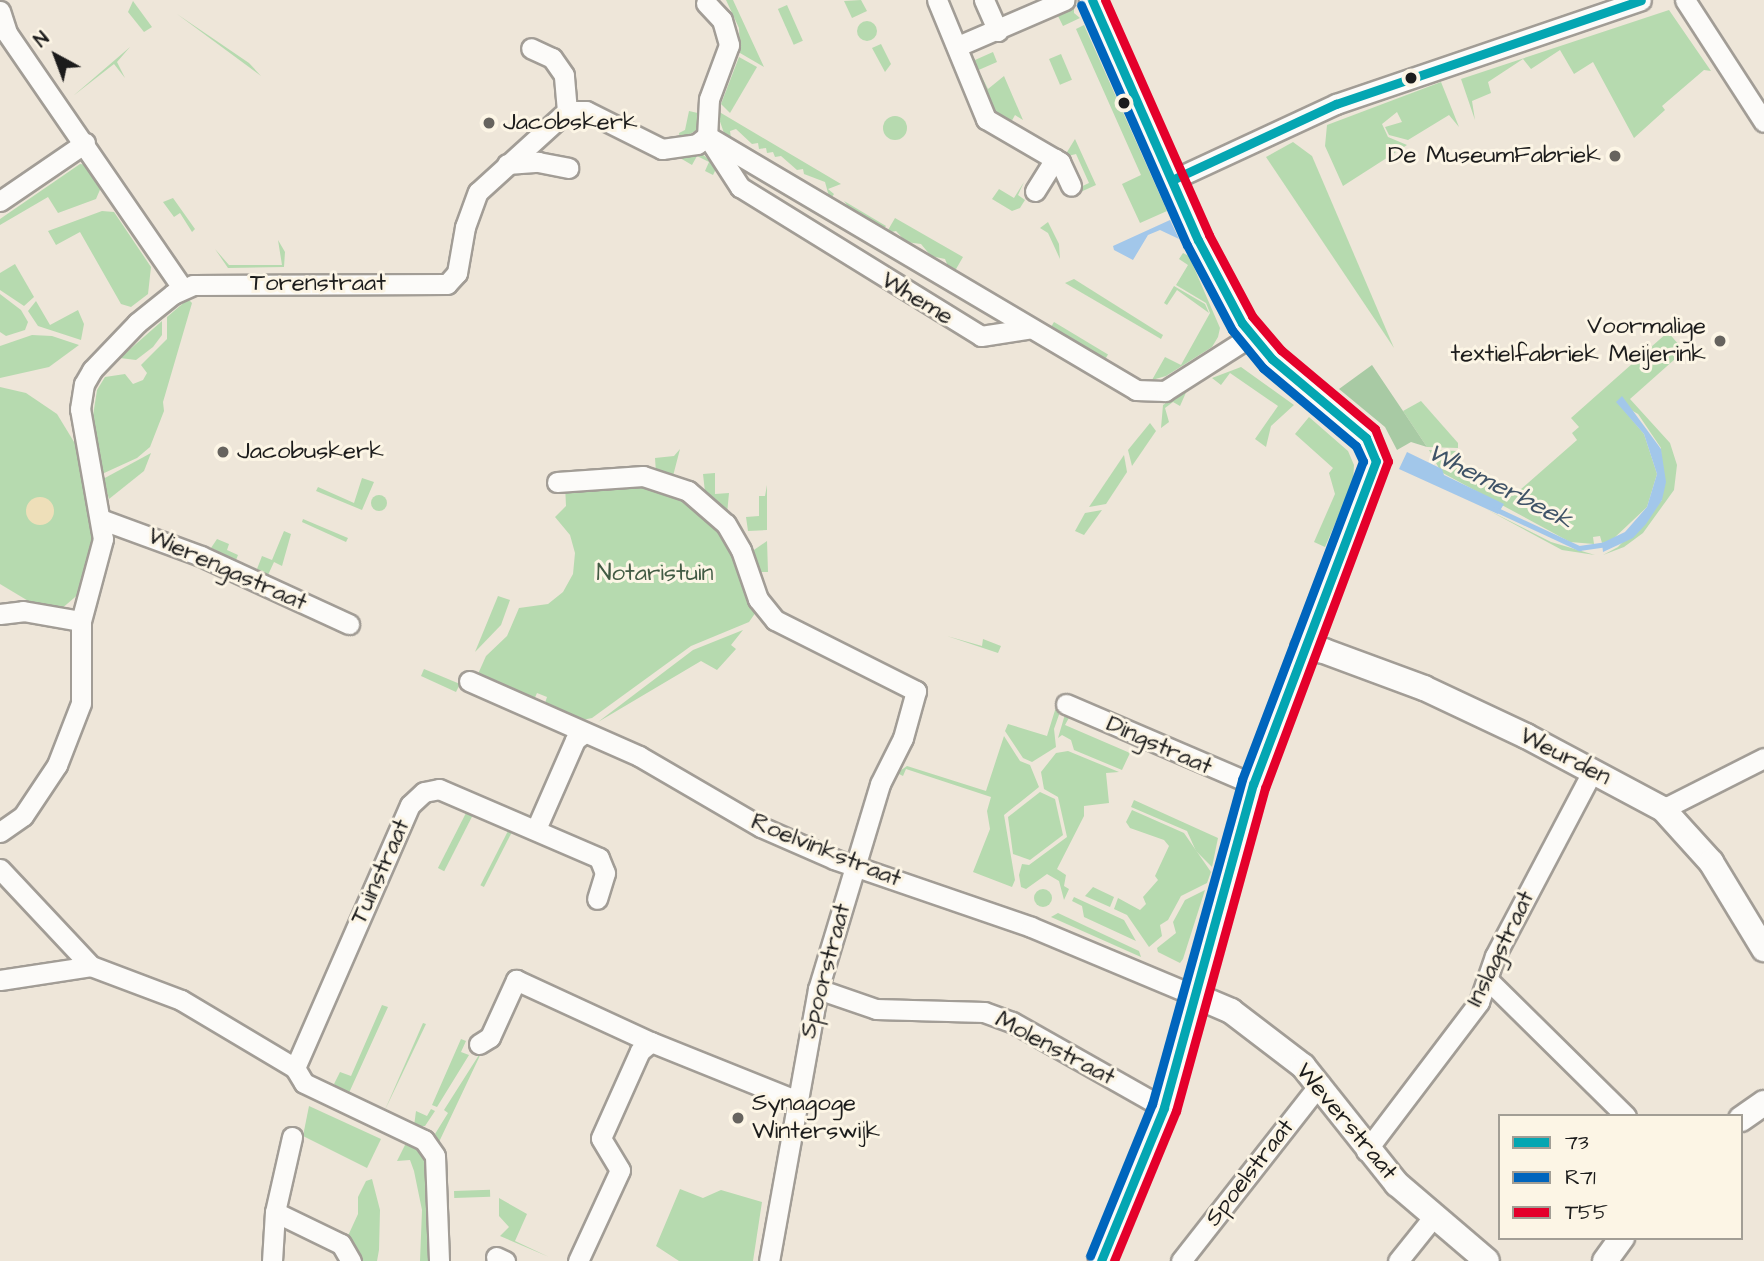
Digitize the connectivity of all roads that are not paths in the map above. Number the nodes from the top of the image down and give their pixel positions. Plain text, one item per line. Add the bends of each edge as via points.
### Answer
1 (937, 0) edge
2 (984, 0) edge
3 (1065, 0) edge
4 (1092, 0) edge
5 (1641, 0) edge
6 (1685, 0) edge
7 (706, 1) edge
8 (0, 11) edge
9 (998, 31) junction
10 (958, 46) junction
11 (531, 48) dead end
12 (567, 111) junction
13 (1764, 122) edge
14 (707, 136) junction
15 (85, 143) junction
16 (1055, 159) junction
17 (507, 164) junction
18 (569, 168) dead end
19 (1172, 180) junction
20 (1071, 186) dead end
21 (1035, 191) dead end
22 (0, 201) edge
23 (832, 207) junction
24 (815, 234) junction
25 (183, 288) junction
26 (1027, 328) junction
27 (1251, 336) junction
28 (557, 482) dead end
29 (103, 520) junction
30 (0, 614) edge
31 (81, 621) junction
32 (349, 624) dead end
33 (1303, 648) junction
34 (469, 681) dead end
35 (1066, 705) dead end
36 (583, 734) junction
37 (1764, 758) edge
38 (1593, 770) junction
39 (1253, 784) junction
40 (1663, 809) junction
41 (536, 829) junction
42 (0, 831) edge
43 (854, 867) junction
44 (0, 869) edge
45 (597, 899) dead end
46 (1764, 949) edge
47 (91, 966) junction
48 (1487, 979) junction
49 (0, 980) edge
50 (818, 989) junction
51 (1196, 996) junction
52 (651, 1042) junction
53 (479, 1044) dead end
54 (295, 1068) junction
55 (1320, 1084) junction
56 (795, 1100) junction
57 (1764, 1103) edge
58 (1164, 1108) junction
59 (1624, 1114) edge
60 (1743, 1118) edge
61 (292, 1137) dead end
62 (1366, 1151) junction
63 (275, 1212) junction
64 (1434, 1216) junction
65 (1621, 1240) edge
66 (272, 1261) edge
67 (351, 1261) edge
68 (439, 1261) edge
69 (578, 1261) edge
70 (768, 1261) edge
71 (1101, 1261) edge
72 (1181, 1261) edge
73 (1398, 1261) edge
74 (1487, 1261) edge
75 (1605, 1261) edge

1 - 10 street
2 - 9 street
3 - 9 street
4 - 19 street
5 - 19 street via 1336,104
6 - 13 street
7 - 14 street via 722,20 729,45 709,99
8 - 15 street via 7,33
9 - 10 street
10 - 16 street via 986,118
11 - 12 street via 547,53 559,66 567,85
12 - 14 street via 586,111 662,149 697,144
12 - 17 street
14 - 23 street, Wheme
14 - 24 street, Wheme via 740,187
15 - 22 street
15 - 25 street
16 - 20 street
16 - 21 street
17 - 18 street via 538,162
17 - 25 street, Torenstraat via 473,201 461,263 453,280 438,286 290,283
19 - 27 street via 1198,240
23 - 24 street
23 - 26 street, Wheme
24 - 26 street, Wheme via 981,336
25 - 29 street via 119,338 84,384 82,428
26 - 27 street, Wheme via 1127,386 1155,393 1174,387
27 - 33 street via 1366,438 1376,461
28 - 43 street, Spoorstraat via 643,476 688,491 713,508 731,531 761,605 775,620 916,691
29 - 31 street via 99,556
29 - 32 street, Wierengastraat via 201,556
30 - 31 street via 23,611
31 - 42 street via 81,703 57,765 23,816
33 - 38 street, Weurden via 1324,651 1424,688
33 - 39 street
34 - 36 street, Roelvinkstraat
35 - 39 street, Dingstraat
36 - 41 street via 576,740
36 - 43 street, Roelvinkstraat via 639,756 761,827
37 - 40 street
38 - 40 street, Weurden
38 - 48 street, Inslagstraat
39 - 51 street
40 - 46 street, Weurden via 1711,862
41 - 45 street, Tuinstraat via 599,858 605,873
41 - 54 street, Tuinstraat via 439,789 417,797
43 - 50 street, Spoorstraat
43 - 51 street, Roelvinkstraat via 1031,927
44 - 47 street
47 - 49 street
47 - 54 street via 181,1000
48 - 59 street
48 - 62 street, Inslagstraat via 1479,1002
50 - 56 street, Spoorstraat
50 - 58 street, Molenstraat via 876,1009 984,1012 1012,1022
51 - 55 street, Weverstraat via 1231,1011
51 - 58 street
52 - 53 street via 516,980 490,1037
52 - 56 street
52 - 69 street via 640,1051 601,1138 620,1170
54 - 68 street via 304,1083 424,1140 436,1165
55 - 62 street, Weverstraat
55 - 72 street, Spoelstraat
56 - 70 street, Spoorstraat
57 - 60 street
58 - 71 street
61 - 63 street
62 - 64 street, Weverstraat
63 - 66 street
63 - 67 street via 341,1244
64 - 73 street
64 - 74 street, Weverstraat
65 - 75 street

